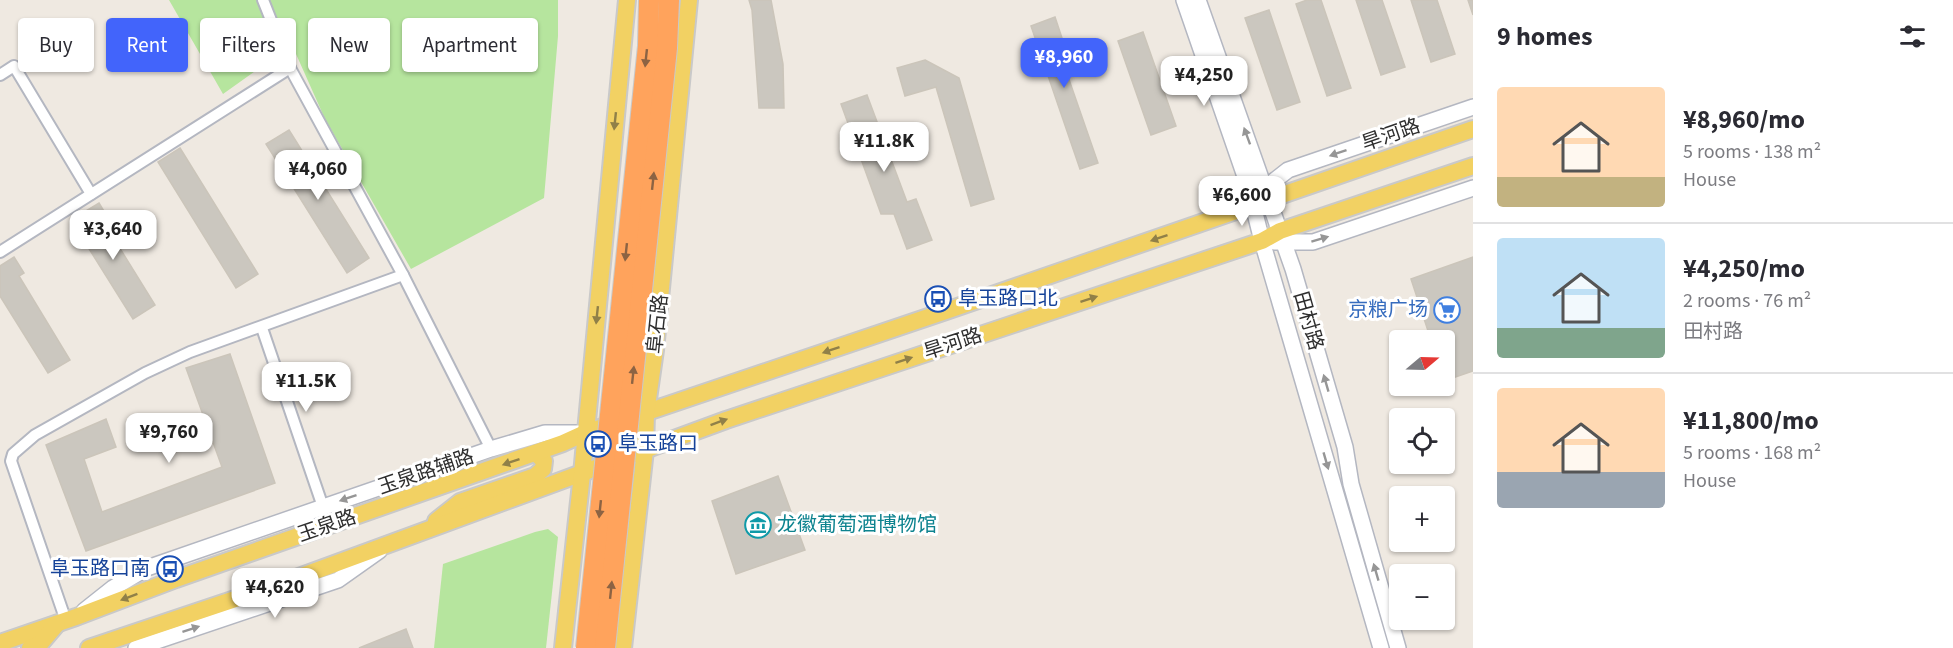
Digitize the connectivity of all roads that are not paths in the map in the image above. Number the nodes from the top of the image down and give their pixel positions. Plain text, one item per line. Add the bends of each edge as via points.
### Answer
1 (263, 0) edge
2 (627, 0) edge
3 (650, 0) edge
4 (669, 0) edge
5 (689, 0) edge
6 (1184, 0) edge
7 (1198, 0) edge
8 (270, 18) edge
9 (284, 72) edge
10 (292, 72) edge
11 (0, 75) edge
12 (1473, 107) edge
13 (1473, 120) edge
14 (1473, 129) edge
15 (1444, 139) junction
16 (1473, 166) edge
17 (1473, 172) edge
18 (1443, 175) junction
19 (1473, 188) edge
20 (91, 194) junction
21 (1263, 198) junction
22 (1282, 237) junction
23 (1262, 241) junction
24 (0, 252) edge
25 (403, 275) junction
26 (262, 328) junction
27 (646, 413) junction
28 (585, 433) junction
29 (491, 449) junction
30 (645, 450) junction
31 (536, 453) junction
32 (582, 474) junction
33 (323, 507) junction
34 (423, 531) junction
35 (280, 543) junction
36 (391, 543) junction
37 (66, 621) junction
38 (0, 643) edge
39 (30, 648) edge
40 (89, 648) edge
41 (136, 648) edge
42 (563, 648) edge
43 (586, 648) edge
44 (605, 648) edge
45 (623, 648) edge
46 (1381, 648) edge
47 (1398, 648) edge

1 - 8 street
2 -> 28 main road
3 -> 43 highway, 阜石路, bridge
44 -> 4 highway, 阜石路, bridge
5 - 27 main road, 阜石路 via 656,350
6 - 21 street, 田村路
21 -> 7 street, 田村路
9 - 20 street
10 - 25 street
11 - 20 street via 14,66
12 -> 21 street, 旱河路 via 1288,170
13 - 15 street
14 - 15 main road, 旱河路
15 - 21 main road, 旱河路
16 - 18 main road, 旱河路
17 - 18 street
18 - 22 main road, 旱河路
22 -> 19 street, 旱河路 via 1313,242
20 - 24 street
21 - 22 street, 田村路
21 - 23 street, 田村路
21 -> 27 main road, 旱河路
22 - 23 main road, 旱河路
47 -> 22 street, 田村路 via 1351,484 1345,447
30 -> 23 main road, 旱河路
23 -> 46 street, 田村路
25 - 26 street
25 - 29 street
26 - 33 street
26 - 37 street via 190,352 145,373 35,435 13,454 11,461
27 - 28 main road, 旱河路
27 - 30 main road, 阜石路
28 - 29 street, 玉泉路辅路 via 545,432
28 - 31 main road, 玉泉路
28 - 32 main road
29 -> 33 street, 玉泉路辅路
30 - 32 main road, 旱河路
30 - 45 main road, 阜石路
31 - 34 main road via 544,460 543,469 535,476 460,502
31 -> 35 main road, 玉泉路
32 - 34 main road, 玉泉路
32 - 42 main road
33 - 35 street
33 - 37 street, 玉泉路辅路 via 147,568
34 - 36 main road, 玉泉路
35 -> 37 main road, 玉泉路
36 - 40 main road, 玉泉路
41 -> 36 street via 338,580
37 - 38 main road, 玉泉路
37 - 39 main road

